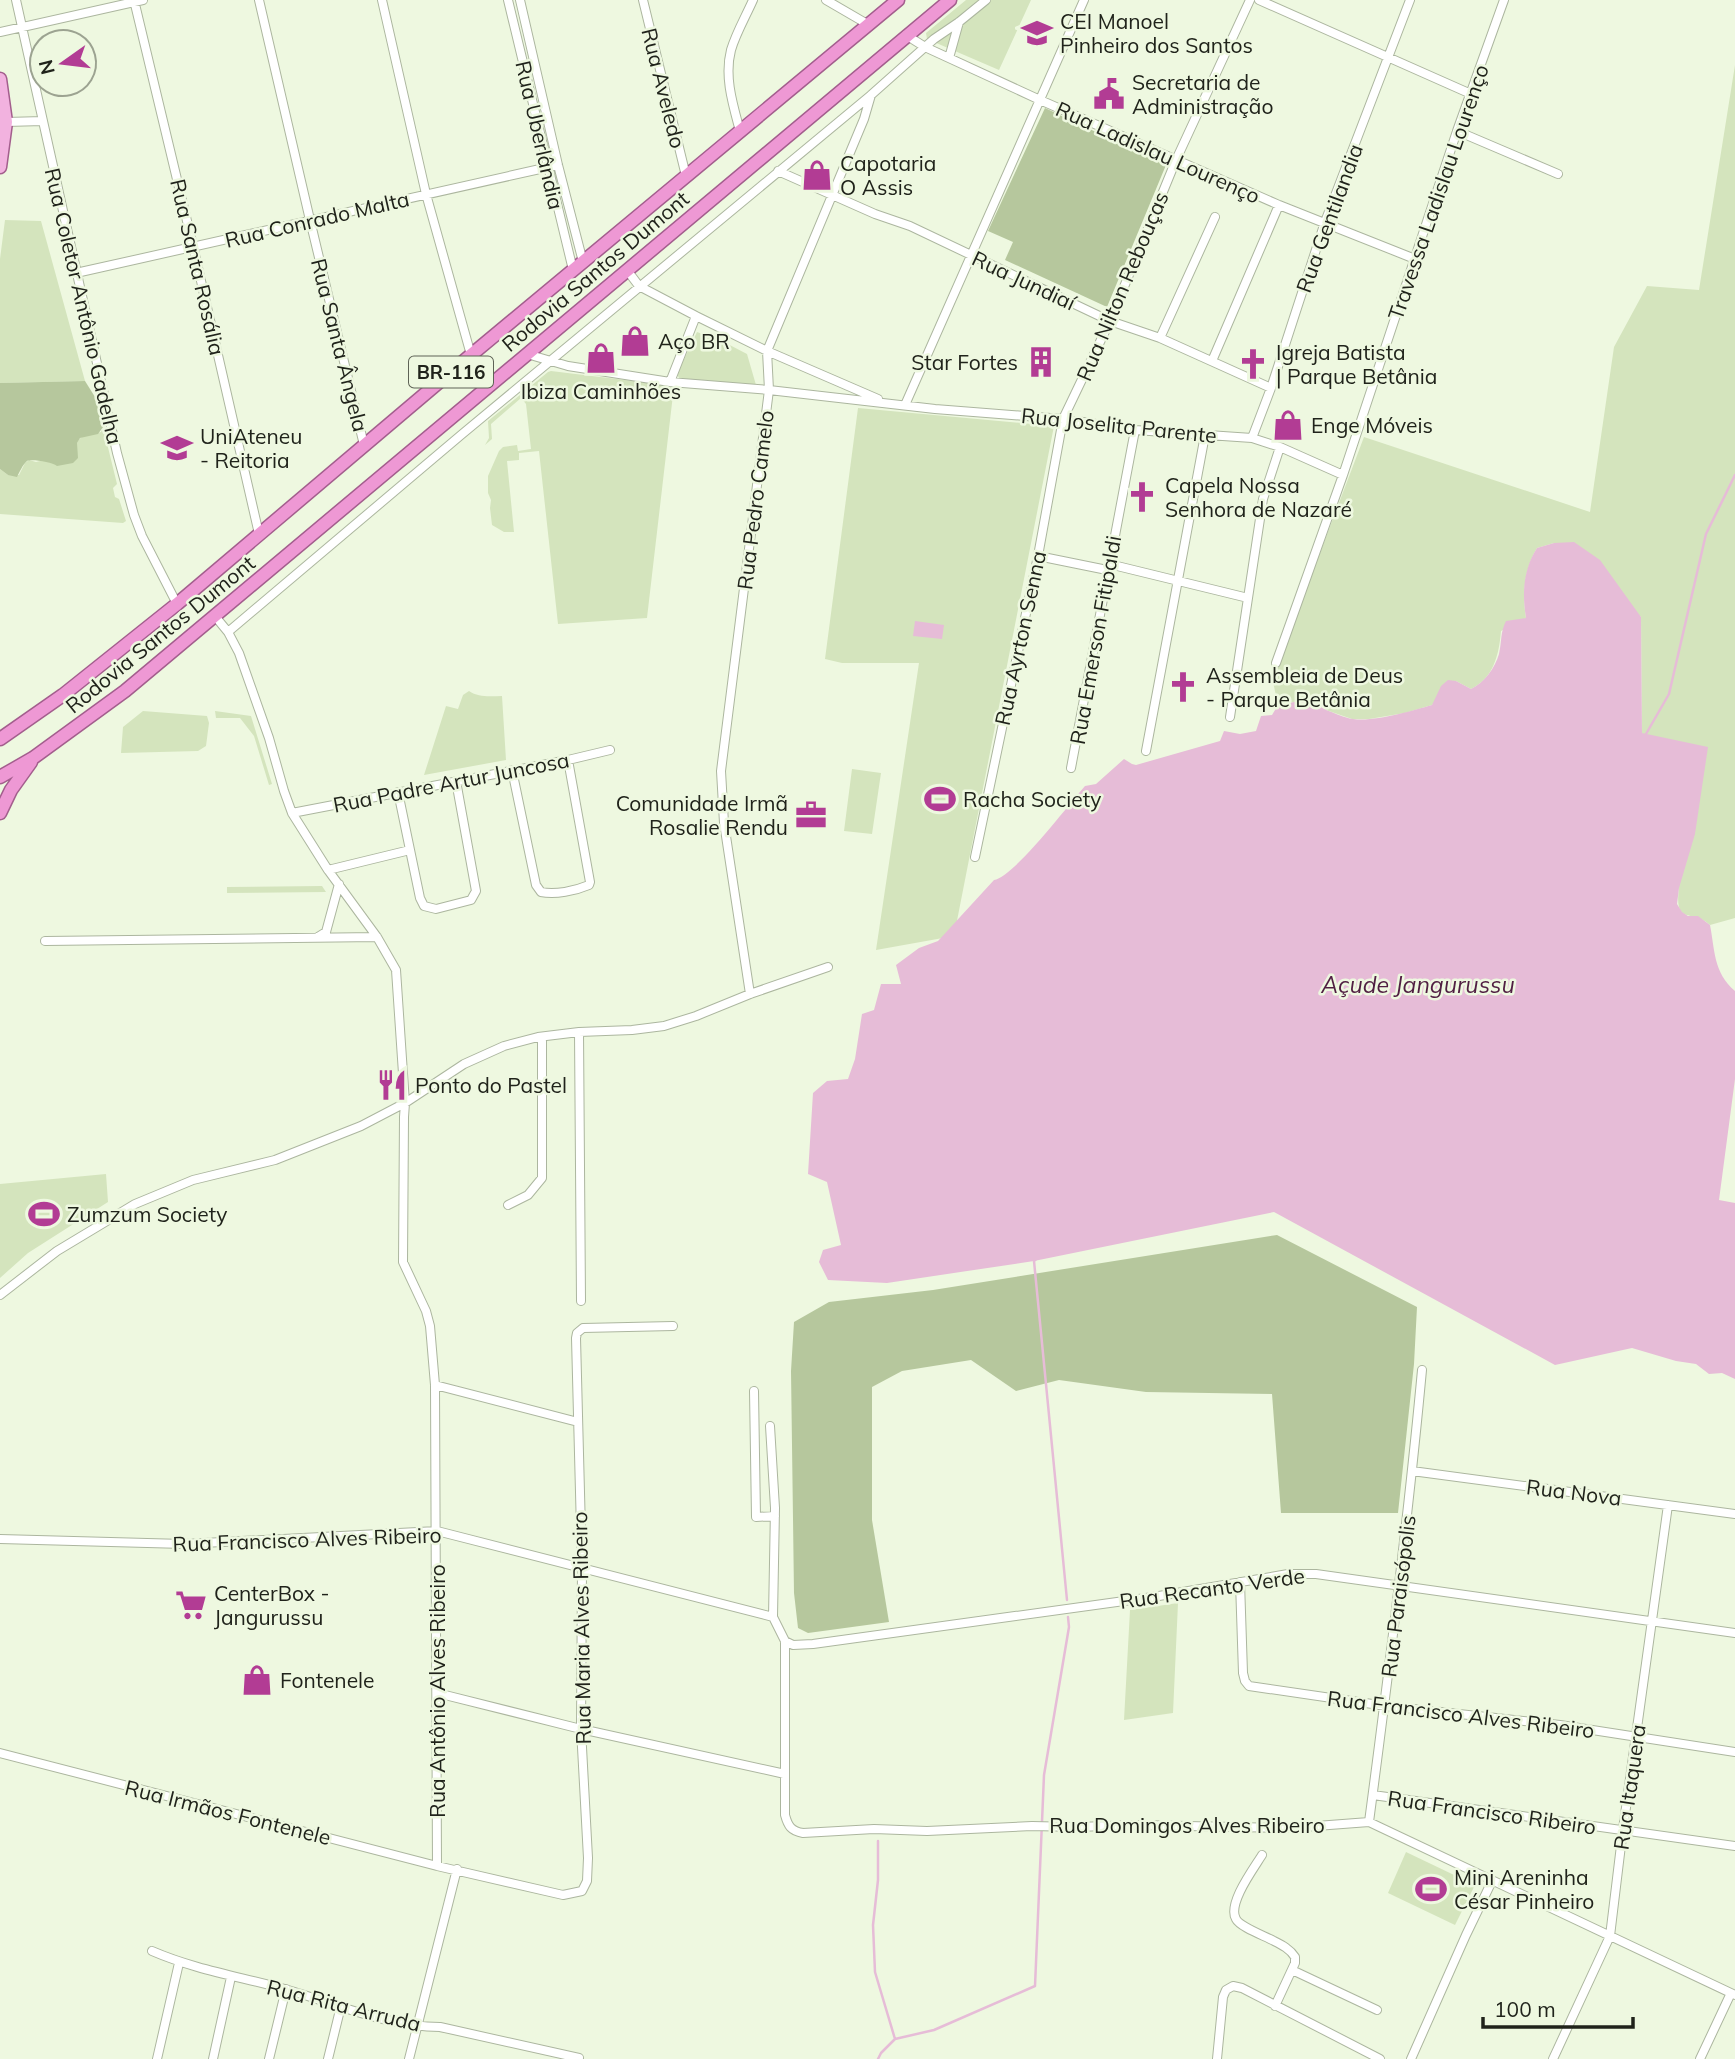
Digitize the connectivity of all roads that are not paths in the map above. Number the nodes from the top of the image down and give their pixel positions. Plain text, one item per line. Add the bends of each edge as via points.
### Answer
1 (16, 0) edge
2 (259, 0) edge
3 (382, 0) edge
4 (508, 0) edge
5 (520, 0) edge
6 (643, 0) edge
7 (753, 0) edge
8 (826, 0) edge
9 (898, 0) edge
10 (950, 0) edge
11 (986, 0) edge
12 (1084, 0) edge
13 (1250, 0) edge
14 (1259, 0) edge
15 (1410, 0) edge
16 (1504, 0) edge
17 (137, 1) edge
18 (960, 22) junction
19 (869, 25) junction
20 (22, 27) junction
21 (0, 32) edge
22 (906, 35) junction
23 (925, 47) junction
24 (949, 58) junction
25 (1388, 58) junction
26 (0, 79) edge
27 (871, 94) junction
28 (1471, 94) junction
29 (1040, 100) junction
30 (43, 121) junction
31 (6, 122) junction
32 (740, 131) junction
33 (1457, 131) junction
34 (1176, 160) junction
35 (558, 165) junction
36 (0, 167) edge
37 (548, 168) junction
38 (778, 171) junction
39 (1558, 174) dead end
40 (686, 176) junction
41 (426, 194) junction
42 (831, 195) junction
43 (1279, 205) junction
44 (1215, 217) dead end
45 (310, 220) junction
46 (1325, 222) junction
47 (194, 246) junction
48 (971, 254) junction
49 (1415, 259) junction
50 (578, 266) junction
51 (627, 270) junction
52 (76, 273) junction
53 (639, 286) junction
54 (696, 316) junction
55 (1110, 321) junction
56 (1160, 338) junction
57 (767, 351) junction
58 (527, 354) junction
59 (471, 355) junction
60 (1212, 361) junction
61 (548, 362) junction
62 (670, 382) junction
63 (1271, 388) junction
64 (769, 390) junction
65 (887, 403) junction
66 (905, 405) junction
67 (1063, 419) junction
68 (1135, 430) junction
69 (1205, 435) junction
70 (1252, 438) junction
71 (364, 445) junction
72 (1280, 447) junction
73 (1343, 475) junction
74 (259, 534) junction
75 (1038, 556) junction
76 (1108, 567) junction
77 (1179, 582) junction
78 (1248, 598) junction
79 (177, 604) junction
80 (214, 615) junction
81 (228, 632) junction
82 (1276, 663) dead end
83 (1230, 717) dead end
84 (0, 739) edge
85 (610, 750) dead end
86 (1146, 751) dead end
87 (33, 758) junction
88 (568, 760) junction
89 (1071, 768) dead end
90 (512, 770) junction
91 (0, 777) edge
92 (456, 780) junction
93 (398, 792) junction
94 (0, 813) edge
95 (292, 813) junction
96 (410, 850) junction
97 (975, 857) dead end
98 (328, 870) junction
99 (339, 884) junction
100 (377, 937) junction
101 (315, 938) junction
102 (45, 941) dead end
103 (828, 967) dead end
104 (750, 995) junction
105 (579, 1032) junction
106 (542, 1037) junction
107 (405, 1103) junction
108 (508, 1205) dead end
109 (0, 1295) edge
110 (581, 1301) dead end
111 (673, 1326) dead end
112 (1422, 1370) dead end
113 (435, 1385) junction
114 (754, 1391) dead end
115 (578, 1422) junction
116 (770, 1426) dead end
117 (1412, 1471) junction
118 (1668, 1505) junction
119 (1735, 1514) edge
120 (775, 1516) junction
121 (437, 1531) junction
122 (0, 1539) edge
123 (582, 1569) junction
124 (1240, 1582) junction
125 (1399, 1585) junction
126 (773, 1617) junction
127 (1651, 1622) junction
128 (1735, 1633) edge
129 (785, 1642) junction
130 (437, 1693) junction
131 (1385, 1706) junction
132 (581, 1729) junction
133 (1636, 1736) junction
134 (1735, 1752) edge
135 (0, 1754) edge
136 (785, 1774) junction
137 (1373, 1796) junction
138 (1369, 1822) junction
139 (1623, 1829) junction
140 (1735, 1846) edge
141 (1262, 1855) dead end
142 (437, 1866) junction
143 (457, 1869) junction
144 (1492, 1881) junction
145 (1610, 1936) junction
146 (152, 1951) dead end
147 (179, 1963) junction
148 (1292, 1970) junction
149 (231, 1977) junction
150 (286, 1990) junction
151 (1733, 1994) edge
152 (341, 2006) junction
153 (1275, 2006) junction
154 (1377, 2010) dead end
155 (418, 2027) junction
156 (579, 2058) edge
157 (157, 2059) edge
158 (213, 2059) edge
159 (269, 2059) edge
160 (328, 2059) edge
161 (409, 2059) edge
162 (1217, 2059) edge
163 (1380, 2059) edge
164 (1411, 2059) edge
165 (1553, 2059) edge
166 (1700, 2059) edge

1 - 20 street, Rua Coletor Antônio Gadelha
2 - 45 street, Rua Santa Ângela
3 - 41 street
4 - 37 street, Rua Uberlândia
5 - 35 street, Rua Uberlândia
6 - 40 street, Rua Aveledo
7 - 32 street via 729,67 729,88
8 - 19 street
9 - 19 highway, Rodovia Santos Dumont / BR-116
10 - 22 highway, Rodovia Santos Dumont / BR-116
11 - 18 street
12 - 29 street
13 - 34 street, Rua Nilton Rebouças
14 - 25 street
15 - 25 street, Rua Gentilandia
16 - 28 street, Travessa Ladislau Lourenço
17 - 20 street
17 - 47 street, Rua Santa Rosália
18 - 23 street
18 - 24 street
19 - 32 highway, Rodovia Santos Dumont / BR-116
20 - 21 street
20 - 30 street, Rua Coletor Antônio Gadelha
22 - 23 street, Rua Ladislau Lourenço
22 - 51 highway, Rodovia Santos Dumont / BR-116
23 - 24 street, Rua Ladislau Lourenço
23 - 27 street
24 - 29 street, Rua Ladislau Lourenço
25 - 28 street
25 - 46 street, Rua Gentilandia
26 - 31 main road
27 - 38 street
27 - 42 street, Rua Pedro Camelo
28 - 33 street, Travessa Ladislau Lourenço
29 - 34 street, Rua Ladislau Lourenço
29 - 48 street
30 - 31 street
30 - 52 street, Rua Coletor Antônio Gadelha
31 - 36 main road
32 - 40 highway, Rodovia Santos Dumont / BR-116
33 - 39 street
33 - 49 street, Travessa Ladislau Lourenço
34 - 43 street, Rua Ladislau Lourenço
34 - 55 street, Rua Nilton Rebouças
35 - 37 street, Rua Conrado Malta
35 - 50 street, Rua Uberlândia
37 - 41 street, Rua Conrado Malta
37 - 50 street, Rua Uberlândia
38 - 42 street, Rua Jundiaí
38 - 53 street
40 - 50 highway, Rodovia Santos Dumont / BR-116
41 - 45 street, Rua Conrado Malta
41 - 59 street
42 - 48 street, Rua Jundiaí
42 - 57 street, Rua Pedro Camelo
43 - 46 street, Rua Ladislau Lourenço
43 - 60 street
44 - 56 street
45 - 47 street, Rua Conrado Malta
45 - 71 street, Rua Santa Ângela
46 - 49 street, Rua Ladislau Lourenço
46 - 63 street, Rua Gentilandia
47 - 52 street, Rua Conrado Malta
47 - 74 street, Rua Santa Rosália
48 - 55 street, Rua Jundiaí
48 - 66 street
49 - 73 street, Travessa Ladislau Lourenço
50 - 59 highway, Rodovia Santos Dumont / BR-116
51 - 53 street, Rua Joselita Parente
51 - 58 highway, Rodovia Santos Dumont / BR-116
52 - 79 street, Rua Coletor Antônio Gadelha via 134,515
53 - 54 street, Rua Joselita Parente
53 - 61 street
54 - 57 street, Rua Joselita Parente
54 - 62 street
55 - 56 street, Rua Jundiaí
55 - 67 street, Rua Nilton Rebouças
56 - 60 street, Rua Jundiaí
57 - 64 street, Rua Pedro Camelo
57 - 65 street, Rua Joselita Parente
58 - 61 street, Rua Joselita Parente
58 - 80 highway, Rodovia Santos Dumont / BR-116
59 - 71 highway, Rodovia Santos Dumont / BR-116
60 - 63 street, Rua Jundiaí
61 - 62 street, Rua Joselita Parente
61 - 81 street
62 - 64 street, Rua Joselita Parente
63 - 70 street, Rua Gentilandia
64 - 65 street, Rua Joselita Parente
64 - 104 street, Rua Pedro Camelo via 721,771 724,823
65 - 66 street, Rua Joselita Parente
66 - 67 street, Rua Joselita Parente
67 - 68 street, Rua Joselita Parente
67 - 75 street, Rua Ayrton Senna
68 - 69 street, Rua Joselita Parente
68 - 76 street, Rua Emerson Fitipaldi
69 - 70 street, Rua Joselita Parente
69 - 77 street
70 - 72 street, Rua Joselita Parente
71 - 74 highway, Rodovia Santos Dumont / BR-116
72 - 73 street, Rua Joselita Parente
72 - 78 street via 1263,499
73 - 82 street, Travessa Ladislau Lourenço
74 - 79 highway, Rodovia Santos Dumont / BR-116
75 - 76 street
75 - 97 street, Rua Ayrton Senna
76 - 77 street
76 - 89 street, Rua Emerson Fitipaldi
77 - 78 street
77 - 86 street
78 - 83 street
79 - 84 highway, Rodovia Santos Dumont / BR-116
80 - 81 street
80 - 87 highway, Rodovia Santos Dumont / BR-116 via 125,691
81 - 95 street via 259,707
85 - 88 street, Rua Padre Artur Juncosa
87 - 91 highway, Rodovia Santos Dumont / BR-116
87 - 94 highway
88 - 90 street, Rua Padre Artur Juncosa
88 - 90 street via 590,880 583,887 545,893 536,885
90 - 92 street, Rua Padre Artur Juncosa
92 - 93 street, Rua Padre Artur Juncosa
92 - 96 street via 477,891 471,900 436,909 424,906
93 - 95 street, Rua Padre Artur Juncosa
93 - 96 street
95 - 98 street
96 - 98 street
98 - 99 street
99 - 100 street
99 - 101 street via 326,932
100 - 101 street
100 - 107 street via 396,970
101 - 102 street
103 - 104 street
104 - 105 street via 664,1026
105 - 106 street
105 - 110 street
106 - 107 street via 484,1054
106 - 108 street via 542,1178 528,1195
107 - 109 street via 275,1160 193,1180 135,1204 57,1251
107 - 113 street, Rua Antônio Alves Ribeiro via 403,1262 430,1326
111 - 115 street, Rua Maria Alves Ribeiro via 579,1330
112 - 117 street, Rua Paraisópolis
113 - 115 street
113 - 121 street, Rua Antônio Alves Ribeiro
114 - 120 street via 756,1517
115 - 123 street, Rua Maria Alves Ribeiro
116 - 120 street
117 - 118 street, Rua Nova
117 - 125 street, Rua Paraisópolis
118 - 119 street, Rua Nova
118 - 127 street, Rua Itaquera
120 - 126 street
121 - 122 street, Rua Francisco Alves Ribeiro via 184,1544
121 - 123 street, Rua Francisco Alves Ribeiro
121 - 130 street, Rua Antônio Alves Ribeiro
123 - 126 street, Rua Francisco Alves Ribeiro
123 - 132 street, Rua Maria Alves Ribeiro
124 - 125 street, Rua Recanto Verde via 1316,1574
124 - 129 street, Rua Recanto Verde via 813,1644
124 - 131 street, Rua Francisco Alves Ribeiro via 1243,1667 1249,1686
125 - 127 street, Rua Recanto Verde
125 - 131 street, Rua Paraisópolis
126 - 129 street
127 - 128 street, Rua Recanto Verde
127 - 133 street, Rua Itaquera
129 - 136 street, Rua Domingos Alves Ribeiro
130 - 132 street
130 - 142 street, Rua Antônio Alves Ribeiro
131 - 133 street, Rua Francisco Alves Ribeiro
131 - 137 street, Rua Paraisópolis
132 - 136 street
132 - 143 street, Rua Maria Alves Ribeiro via 588,1857 582,1891 563,1895
133 - 134 street, Rua Francisco Alves Ribeiro
133 - 139 street, Rua Itaquera
135 - 142 street, Rua Irmãos Fontenele
136 - 138 street, Rua Domingos Alves Ribeiro via 785,1815 789,1828 803,1833 1035,1826 1290,1828
137 - 138 street, Rua Paraisópolis
137 - 139 street, Rua Francisco Ribeiro
138 - 144 street, Rua Domingos Alves Ribeiro
139 - 140 street, Rua Francisco Ribeiro
139 - 145 street, Rua Itaquera
141 - 148 street via 1235,1904 1234,1916 1293,1953
142 - 143 street, Rua Irmãos Fontenele
143 - 155 street
144 - 145 street, Rua Domingos Alves Ribeiro
144 - 164 street
145 - 151 street, Rua Domingos Alves Ribeiro
145 - 165 street, Rua Itaquera
146 - 147 street, Rua Rita Arruda
147 - 149 street, Rua Rita Arruda
147 - 157 street
148 - 153 street
148 - 154 street
149 - 150 street, Rua Rita Arruda
149 - 158 street
150 - 152 street, Rua Rita Arruda
150 - 159 street
151 - 166 street
152 - 155 street, Rua Rita Arruda
152 - 160 street
153 - 162 street via 1239,1987 1226,1990
153 - 163 street
155 - 156 street, Rua Rita Arruda via 440,2027
155 - 161 street

